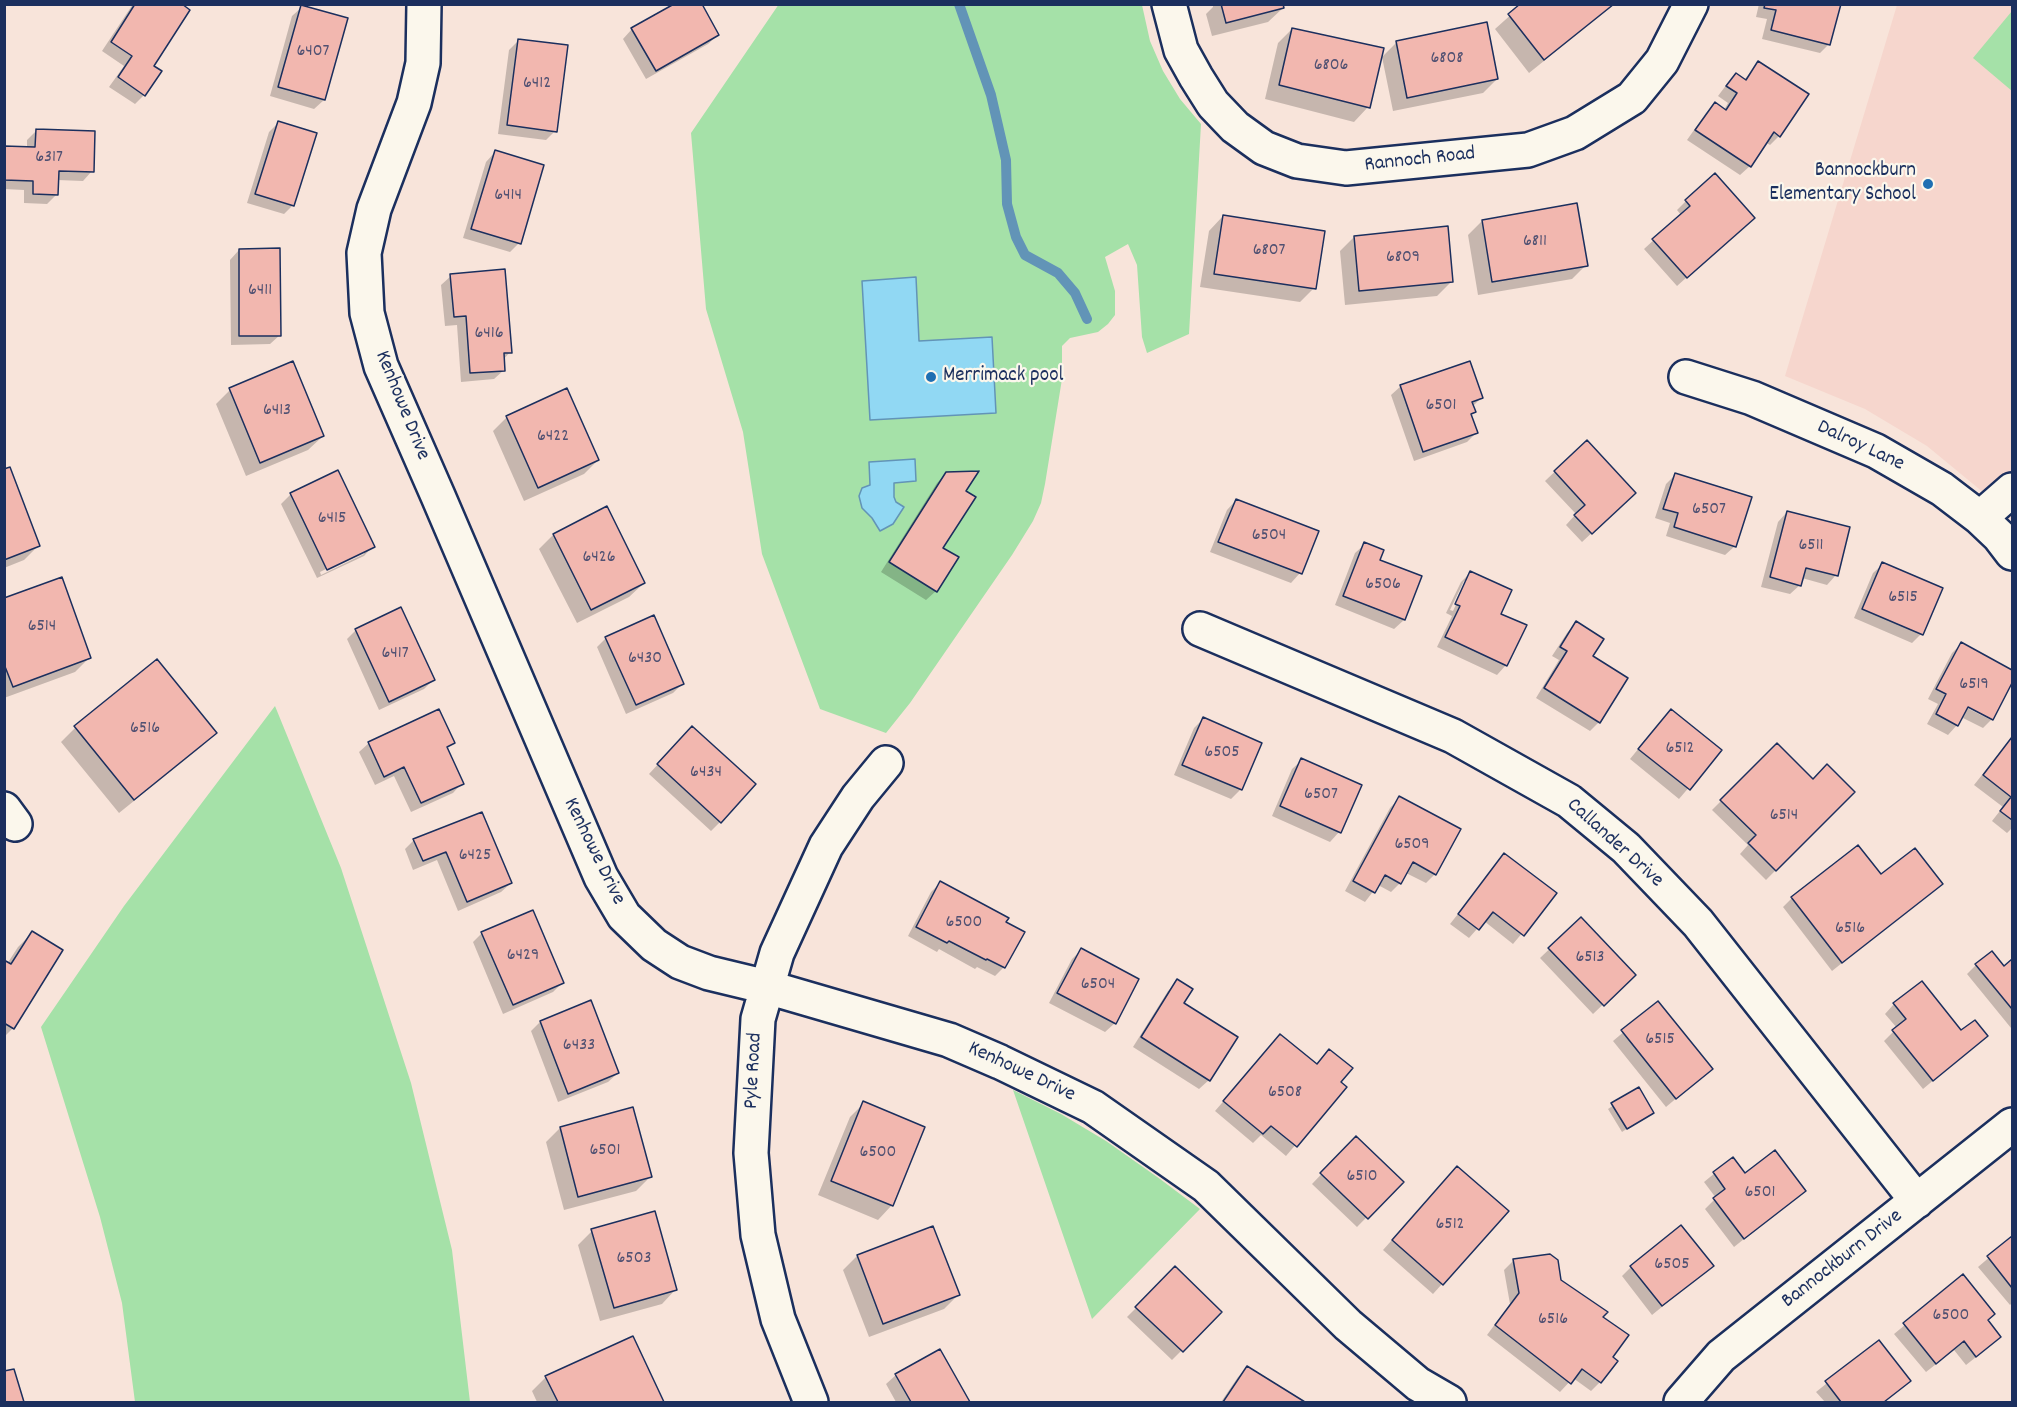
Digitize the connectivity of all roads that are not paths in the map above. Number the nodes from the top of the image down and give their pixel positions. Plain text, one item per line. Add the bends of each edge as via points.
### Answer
1 (424, 4) edge
2 (1169, 4) edge
3 (1691, 4) edge
4 (1686, 378) dead end
5 (2013, 490) edge
6 (1980, 518) junction
7 (2013, 553) edge
8 (1200, 629) dead end
9 (886, 763) dead end
10 (767, 987) junction
11 (2013, 1125) edge
12 (1917, 1201) junction
13 (811, 1402) edge
14 (1449, 1402) edge
15 (1681, 1402) edge

1 - 10 street, Kenhowe Drive via 423,63 414,103 374,208 364,253 367,313 381,366 601,878 624,916 654,945 680,962
2 - 3 street, Rannoch Road via 1181,50 1212,104 1235,127 1264,148 1297,161 1346,168 1528,150 1575,133 1632,98 1662,61
4 - 6 street, Dalroy Lane via 1752,398 1876,451 1942,489
5 - 6 street
6 - 7 street, Dalroy Lane
8 - 12 street, Callander Drive via 1453,736 1569,801 1626,848 1698,923
9 - 10 street, Pyle Road via 826,846 777,953
10 - 13 street, Pyle Road via 758,1020 751,1153 758,1235 778,1319
10 - 14 street, Kenhowe Drive via 949,1040 1093,1107 1206,1186 1348,1325 1419,1384
11 - 12 street, Bannockburn Drive
12 - 15 street, Bannockburn Drive via 1721,1356

